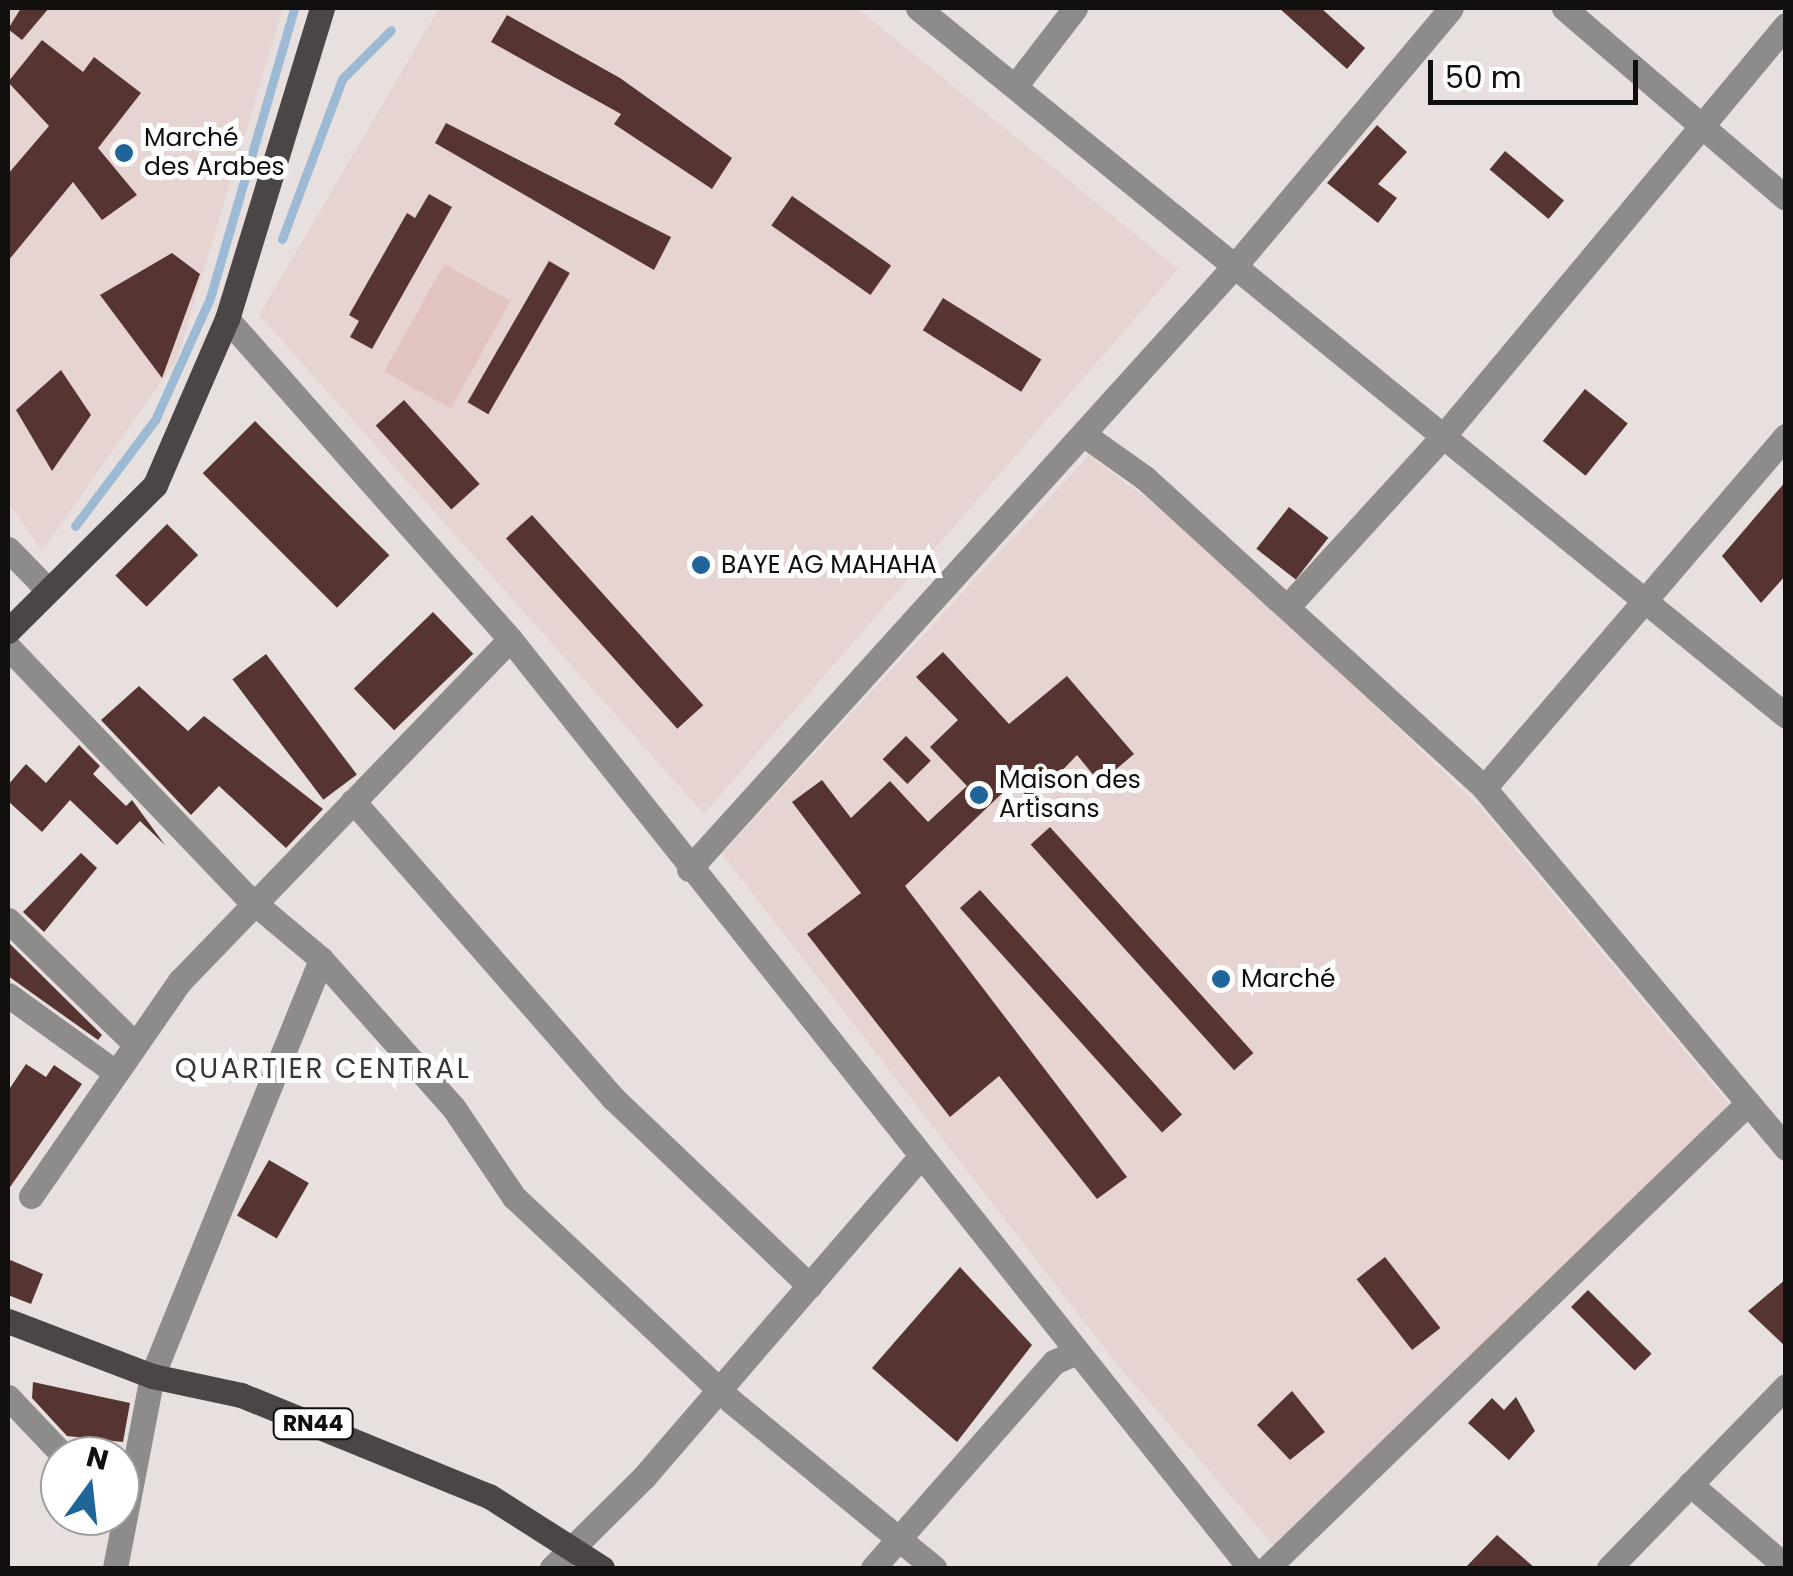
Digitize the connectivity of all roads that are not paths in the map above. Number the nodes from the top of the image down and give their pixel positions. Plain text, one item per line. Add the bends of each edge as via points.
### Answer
1 (322, 8) edge
2 (918, 8) edge
3 (1075, 8) edge
4 (1451, 8) edge
5 (1564, 8) edge
6 (1786, 25) edge
7 (1016, 85) junction
8 (1702, 126) junction
9 (1786, 198) edge
10 (1238, 262) junction
11 (227, 319) junction
12 (1083, 434) junction
13 (1445, 434) junction
14 (1786, 436) edge
15 (8, 548) edge
16 (48, 590) junction
17 (1646, 601) junction
18 (1288, 605) junction
19 (8, 630) edge
20 (510, 639) junction
21 (8, 647) edge
22 (1786, 716) edge
23 (1484, 788) junction
24 (353, 801) junction
25 (689, 869) junction
26 (254, 903) junction
27 (8, 920) edge
28 (321, 959) junction
29 (8, 996) edge
30 (132, 1041) junction
31 (111, 1068) junction
32 (1748, 1103) junction
33 (1786, 1148) edge
34 (918, 1159) junction
35 (31, 1196) dead end
36 (810, 1286) junction
37 (9, 1326) edge
38 (1072, 1354) junction
39 (152, 1376) junction
40 (1786, 1386) edge
41 (720, 1388) junction
42 (8, 1397) edge
43 (45, 1436) edge
44 (139, 1436) edge
45 (1690, 1484) junction
46 (119, 1536) edge
47 (899, 1538) junction
48 (571, 1548) junction
49 (1786, 1567) edge
50 (115, 1568) edge
51 (552, 1568) edge
52 (602, 1568) edge
53 (874, 1568) edge
54 (934, 1568) edge
55 (1250, 1568) edge
56 (1267, 1568) edge
57 (1609, 1568) edge

1 - 11 main road
2 - 7 street
3 - 7 street
4 - 10 street
5 - 8 street
6 - 8 street
7 - 10 street
8 - 9 street
8 - 13 street
10 - 12 street
10 - 13 street
11 - 16 main road via 154,485
11 - 20 street
12 - 18 street
12 - 25 street
13 - 17 street
13 - 18 street
14 - 17 street
15 - 16 street
16 - 19 main road
17 - 22 street
17 - 23 street
18 - 23 street
20 - 24 street
20 - 25 street
21 - 26 street
23 - 32 street
24 - 26 street
24 - 36 street via 613,1098
25 - 34 street
26 - 28 street
26 - 30 street
27 - 30 street
28 - 39 street
28 - 41 street via 453,1107 514,1197
29 - 31 street
30 - 31 street
31 - 35 street
32 - 33 street
32 - 56 street
34 - 36 street
34 - 38 street
36 - 41 street
37 - 39 main road, RN44
38 - 47 street via 1054,1362
38 - 55 street
39 - 44 street
39 - 48 main road, RN44 via 241,1395 471,1488
40 - 45 street
41 - 47 street
41 - 48 street
42 - 43 street
45 - 49 street
45 - 57 street
46 - 50 street
47 - 53 street
47 - 54 street
48 - 51 street
48 - 52 main road, RN44

